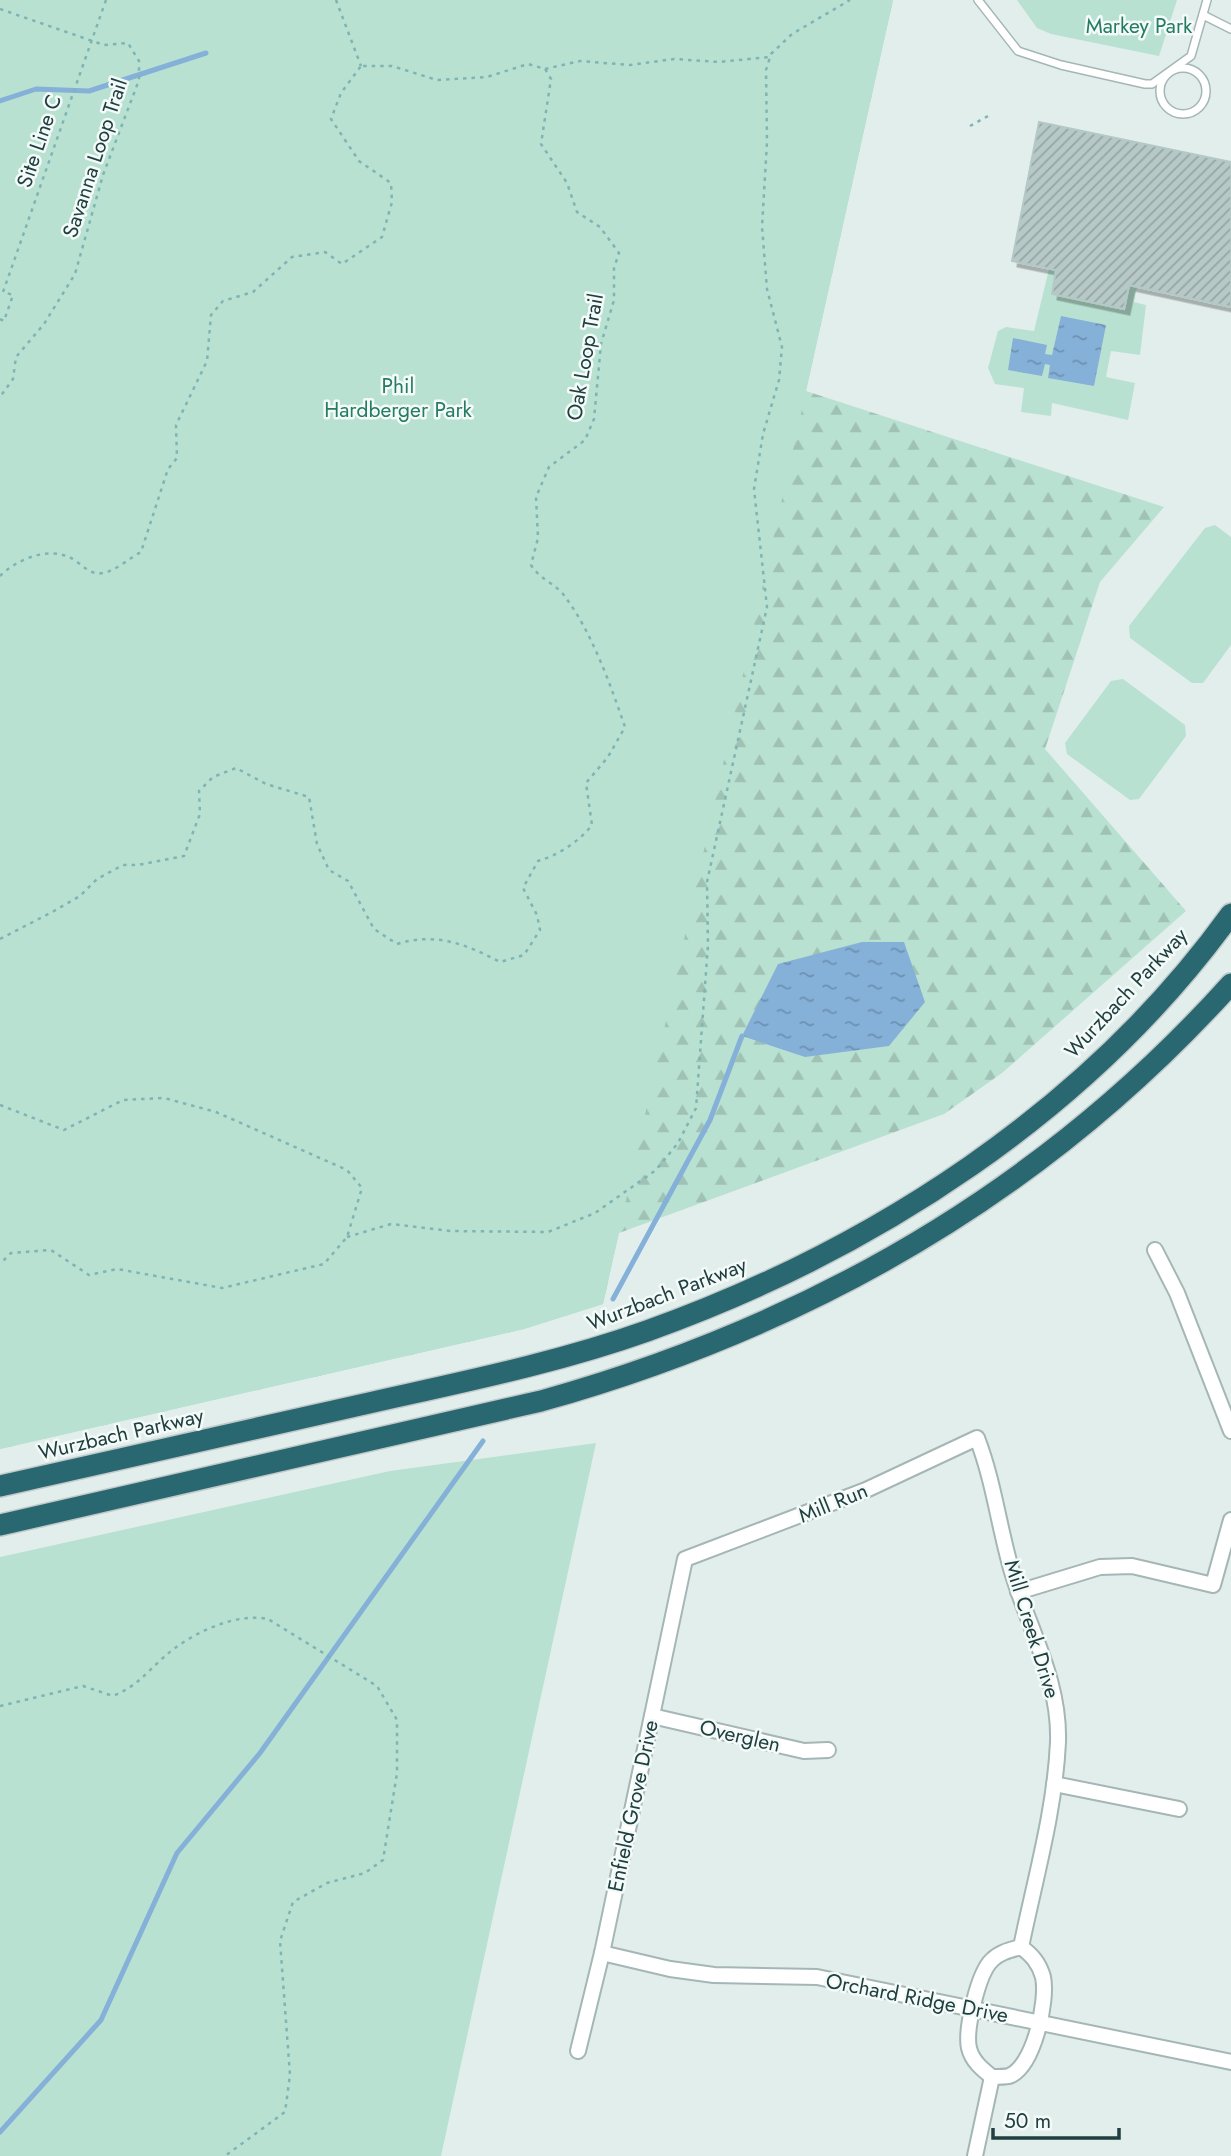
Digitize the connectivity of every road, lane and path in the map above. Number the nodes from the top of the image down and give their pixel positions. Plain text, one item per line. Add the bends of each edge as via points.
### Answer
1 (106, 0) edge
2 (336, 0) edge
3 (850, 0) edge
4 (978, 0) edge
5 (1207, 0) edge
6 (0, 9) edge
7 (1203, 15) junction
8 (1231, 29) edge
9 (91, 42) junction
10 (769, 57) junction
11 (361, 66) junction
12 (545, 69) junction
13 (1171, 72) junction
14 (988, 116) dead end
15 (970, 126) dead end
16 (0, 319) edge
17 (0, 397) edge
18 (0, 576) edge
19 (1231, 914) edge
20 (0, 939) edge
21 (1231, 984) edge
22 (1223, 1001) edge
23 (0, 1105) edge
24 (347, 1237) junction
25 (1155, 1250) dead end
26 (0, 1264) edge
27 (1231, 1430) edge
28 (978, 1438) joint
29 (0, 1486) edge
30 (1231, 1520) edge
31 (0, 1525) edge
32 (685, 1559) joint
33 (1018, 1592) junction
34 (0, 1706) edge
35 (652, 1716) junction
36 (828, 1750) dead end
37 (1054, 1784) junction
38 (1179, 1808) dead end
39 (1021, 1947) junction
40 (602, 1953) junction
41 (973, 2009) junction
42 (1038, 2022) junction
43 (578, 2051) dead end
44 (1231, 2062) edge
45 (992, 2077) junction
46 (225, 2156) edge
47 (975, 2156) edge

1 - 9 path, Site Line C
2 - 11 path
3 - 10 path via 792,34
4 - 13 lane via 1018,51 1145,84
5 - 7 lane
6 - 9 path, Savanna Loop Trail
7 - 8 lane
7 - 13 lane via 1191,56
9 - 16 path, Site Line C via 3,292 13,295 4,321
9 - 17 path, Savanna Loop Trail via 128,43 139,61 139,80 103,175 75,274 16,358 13,379
10 - 12 path via 719,62 674,59 631,65 580,61
10 - 24 path via 762,226 767,289 782,347 754,489 767,607 706,882 708,945 696,1108 678,1143 656,1170 595,1213 548,1232 450,1231 391,1224
11 - 12 path via 392,66 437,80 487,77 528,64
11 - 18 path via 341,93 331,119 359,161 391,183 392,202 382,237 342,264 325,252 292,257 253,292 223,301 211,316 206,361 176,425 177,458 141,552 103,573 91,572 68,557 45,554 13,563
12 - 20 path, Oak Loop Trail via 551,79 541,144 567,183 578,212 600,227 619,253 614,300 601,344 594,419 585,440 549,467 544,477 536,497 538,538 531,565 564,595 583,625 625,727 586,783 592,825 552,857 538,861 523,888 540,930 524,955 500,962 468,945 441,939 415,938 397,944 374,929 348,881 329,870 317,844 309,797 266,784 236,768 213,777 199,791 200,814 184,856 123,865 63,906
13 - 13 lane via 1161,83 1160,98 1169,110 1191,113 1202,103 1203,81 1185,68
14 - 15 path
19 - 29 highway, Wurzbach Parkway via 1123,1037 994,1150 847,1243 744,1293 559,1358
21 - 22 highway
22 - 31 highway via 1089,1122 978,1204 846,1284 738,1334 622,1378 541,1401
23 - 24 path via 64,1130 122,1100 164,1098 216,1112 347,1170 362,1188
24 - 26 path via 324,1264 222,1288 117,1269 89,1275 51,1250 11,1253
25 - 27 street via 1177,1293
28 - 32 street, Mill Run via 853,1495
28 - 33 street, Mill Creek Drive
30 - 33 street via 1213,1585 1132,1566 1100,1567
32 - 35 street, Enfield Grove Drive
33 - 37 street, Mill Creek Drive via 1052,1684 1058,1740
34 - 46 path via 83,1686 113,1696 134,1687 166,1655 198,1634 238,1620 268,1619 377,1686 397,1720 397,1773 383,1860 365,1873 327,1883 293,1902 280,1941 290,2075 285,2112
35 - 36 street, Overglen via 804,1751
35 - 40 street, Enfield Grove Drive
37 - 38 street
37 - 39 street, Mill Creek Drive
39 - 41 street via 990,1962
39 - 42 street via 1033,1956 1043,1979
40 - 41 street, Orchard Ridge Drive via 714,1975 817,1977
40 - 43 street, Enfield Grove Drive
41 - 42 street, Orchard Ridge Drive
41 - 45 street via 968,2046 978,2066
42 - 44 street, Orchard Ridge Drive
42 - 45 street via 1030,2055 1021,2067 1009,2076
45 - 47 street

